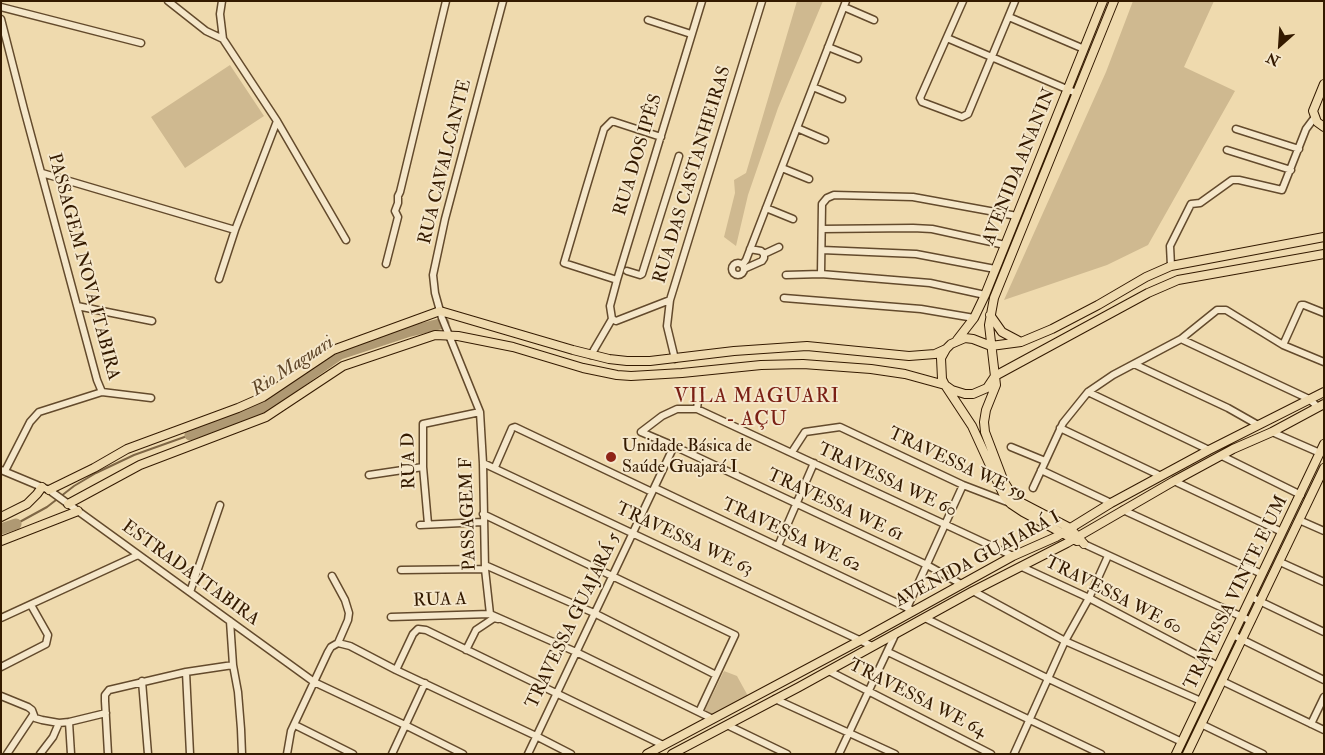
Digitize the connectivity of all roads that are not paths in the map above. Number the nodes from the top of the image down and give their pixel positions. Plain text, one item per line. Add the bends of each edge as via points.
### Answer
1 (168, 1) edge
2 (222, 1) edge
3 (446, 1) edge
4 (503, 1) edge
5 (702, 1) edge
6 (762, 1) edge
7 (963, 1) edge
8 (1015, 1) edge
9 (1103, 1) edge
10 (1114, 1) edge
11 (845, 4) edge
12 (1, 7) edge
13 (1008, 17) junction
14 (1, 19) edge
15 (648, 20) dead end
16 (874, 20) dead end
17 (691, 34) junction
18 (947, 38) junction
19 (223, 39) junction
20 (141, 43) dead end
21 (828, 47) junction
22 (1084, 49) junction
23 (992, 58) junction
24 (858, 59) dead end
25 (1324, 84) edge
26 (813, 87) junction
27 (1068, 89) junction
28 (1076, 92) junction
29 (842, 99) dead end
30 (1314, 117) junction
31 (277, 121) junction
32 (1324, 127) edge
33 (797, 128) junction
34 (1236, 129) dead end
35 (661, 137) junction
36 (825, 140) dead end
37 (1298, 149) junction
38 (1227, 150) dead end
39 (679, 156) dead end
40 (782, 168) junction
41 (1291, 170) junction
42 (42, 173) junction
43 (809, 179) dead end
44 (766, 208) junction
45 (1017, 216) junction
46 (793, 219) dead end
47 (822, 229) junction
48 (235, 230) junction
49 (1324, 237) edge
50 (346, 240) dead end
51 (1005, 245) junction
52 (780, 247) dead end
53 (750, 249) junction
54 (822, 250) junction
55 (764, 254) junction
56 (1324, 254) edge
57 (386, 264) dead end
58 (1171, 266) junction
59 (995, 269) junction
60 (627, 271) dead end
61 (821, 274) junction
62 (786, 276) dead end
63 (220, 279) dead end
64 (617, 280) junction
65 (985, 295) junction
66 (784, 298) dead end
67 (670, 300) junction
68 (77, 306) junction
69 (1324, 313) edge
70 (441, 315) junction
71 (990, 315) junction
72 (974, 318) junction
73 (612, 319) junction
74 (152, 321) dead end
75 (448, 333) junction
76 (1181, 339) junction
77 (957, 340) junction
78 (1021, 342) junction
79 (1283, 345) junction
80 (946, 349) junction
81 (991, 349) junction
82 (591, 355) junction
83 (675, 359) junction
84 (1324, 362) edge
85 (1134, 364) junction
86 (995, 373) junction
87 (943, 382) junction
88 (696, 390) dead end
89 (102, 392) junction
90 (1088, 392) junction
91 (1324, 392) edge
92 (151, 398) dead end
93 (1309, 399) junction
94 (1321, 405) edge
95 (697, 409) junction
96 (480, 412) junction
97 (1258, 424) junction
98 (1060, 428) junction
99 (640, 432) joint
100 (1272, 432) junction
101 (1324, 444) edge
102 (674, 446) junction
103 (1011, 447) dead end
104 (1209, 450) junction
105 (792, 452) junction
106 (1320, 453) junction
107 (1222, 456) junction
108 (1045, 461) junction
109 (483, 463) junction
110 (814, 463) junction
111 (423, 467) junction
112 (495, 467) junction
113 (1324, 468) edge
114 (1041, 470) junction
115 (3, 471) edge
116 (369, 475) dead end
117 (1161, 476) junction
118 (1174, 481) junction
119 (1321, 482) edge
120 (964, 485) junction
121 (46, 488) junction
122 (1033, 488) dead end
123 (654, 490) junction
124 (1301, 495) junction
125 (1111, 503) junction
126 (68, 504) junction
127 (797, 504) junction
128 (1011, 504) junction
129 (220, 505) dead end
130 (1124, 510) junction
131 (78, 511) junction
132 (483, 514) junction
133 (1, 517) edge
134 (1299, 520) junction
135 (483, 522) junction
136 (428, 524) junction
137 (420, 525) dead end
138 (946, 525) junction
139 (1067, 531) junction
140 (1282, 532) junction
141 (1324, 532) edge
142 (633, 533) junction
143 (1076, 538) junction
144 (1, 540) edge
145 (1084, 544) joint
146 (778, 546) junction
147 (138, 555) junction
148 (1013, 556) junction
149 (1108, 556) junction
150 (1280, 562) junction
151 (927, 565) junction
152 (485, 567) junction
153 (1022, 567) junction
154 (400, 570) dead end
155 (1262, 574) junction
156 (332, 576) dead end
157 (611, 576) junction
158 (1324, 582) edge
159 (961, 584) junction
160 (973, 591) junction
161 (190, 592) junction
162 (1251, 596) junction
163 (1089, 598) junction
164 (1260, 601) junction
165 (31, 605) junction
166 (911, 610) junction
167 (594, 613) junction
168 (490, 614) junction
169 (1242, 616) junction
170 (391, 617) dead end
171 (1, 618) edge
172 (925, 618) junction
173 (499, 619) junction
174 (230, 621) junction
175 (1251, 621) junction
176 (1324, 632) edge
177 (895, 635) junction
178 (1233, 635) junction
179 (861, 640) junction
180 (1242, 640) junction
181 (1065, 642) junction
182 (338, 643) junction
183 (872, 646) junction
184 (466, 650) junction
185 (576, 652) junction
186 (888, 652) junction
187 (233, 665) junction
188 (1218, 666) junction
189 (1, 667) edge
190 (396, 670) junction
191 (829, 671) junction
192 (186, 672) junction
193 (716, 675) junction
194 (1048, 679) junction
195 (1324, 680) edge
196 (1222, 681) junction
197 (142, 682) junction
198 (314, 682) junction
199 (425, 683) junction
200 (869, 690) junction
201 (556, 694) junction
202 (1, 696) edge
203 (1324, 697) edge
204 (775, 699) junction
205 (1201, 701) junction
206 (699, 712) junction
207 (106, 713) junction
208 (34, 715) junction
209 (714, 719) junction
210 (1030, 720) junction
211 (69, 722) junction
212 (59, 723) junction
213 (1201, 724) junction
214 (1311, 724) junction
215 (406, 725) junction
216 (727, 725) junction
217 (295, 726) junction
218 (1324, 730) edge
219 (849, 732) junction
220 (536, 736) junction
221 (1182, 742) junction
222 (663, 745) junction
223 (677, 753) edge
224 (7, 754) edge
225 (40, 754) edge
226 (71, 754) edge
227 (108, 754) edge
228 (148, 754) edge
229 (190, 754) edge
230 (242, 754) edge
231 (287, 754) edge
232 (353, 754) edge
233 (392, 754) edge
234 (463, 754) edge
235 (528, 754) edge
236 (571, 754) edge
237 (647, 754) edge
238 (787, 754) edge
239 (839, 754) edge
240 (895, 754) edge
241 (991, 754) edge
242 (1014, 754) edge
243 (1101, 754) edge
244 (1176, 754) edge
245 (1187, 754) edge
246 (1264, 754) edge

1 - 19 street via 206,31
2 - 19 street
3 - 57 street via 394,211 398,216
4 - 70 street, RUA CAVALCANTE via 433,275
5 - 17 street, RUA DOS IPÊS
6 - 67 street, RUA DAS CASTANHEIRAS
7 - 18 street
8 - 13 street
9 - 22 main road, AVENIDA ANANIN
10 - 28 main road, AVENIDA ANANIN
11 - 16 street
11 - 21 street
12 - 20 street
13 - 22 street
13 - 23 street
14 - 42 street, PASSAGEM NOVA ITABIRA
15 - 17 street
17 - 35 street, RUA DOS IPÊS
18 - 23 street
18 - 23 street via 920,98 922,102 962,117 968,114
19 - 31 street
21 - 24 street
21 - 26 street
22 - 27 main road, AVENIDA ANANIN
23 - 27 street
25 - 30 main road via 1314,106
26 - 29 street
26 - 33 street
27 - 28 street
27 - 45 main road, AVENIDA ANANIN
28 - 71 main road, AVENIDA ANANIN
30 - 32 main road
30 - 37 street
31 - 48 street
31 - 50 street
33 - 36 street
33 - 40 street
34 - 37 street
35 - 64 street, RUA DOS IPÊS
35 - 64 street via 612,121 604,129 564,263
37 - 41 street
38 - 41 street
39 - 60 street via 642,274
40 - 43 street
40 - 44 street
41 - 58 street via 1282,190 1232,180 1200,204 1190,204 1170,246
42 - 48 street
42 - 68 street, PASSAGEM NOVA ITABIRA
44 - 46 street
44 - 53 street
45 - 47 street via 913,197 834,195 822,204
45 - 51 main road, AVENIDA ANANIN
47 - 51 street via 914,228
47 - 54 street
48 - 63 street
49 - 58 main road
51 - 59 main road, AVENIDA ANANIN
52 - 55 street
53 - 55 street
53 - 55 street via 743,267 762,261
54 - 59 street via 916,254
54 - 61 street
56 - 86 main road via 1178,280
58 - 78 main road
59 - 65 main road, AVENIDA ANANIN
61 - 62 street
61 - 65 street via 930,283
64 - 73 street, RUA DOS IPÊS via 610,306
65 - 72 main road, AVENIDA ANANIN
66 - 72 street via 921,309
67 - 73 street
67 - 83 street, RUA DAS CASTANHEIRAS via 668,326
68 - 74 street
68 - 89 street, PASSAGEM NOVA ITABIRA
69 - 79 street via 1301,305
70 - 75 street, RUA CAVALCANTE
70 - 82 main road
70 - 121 main road via 333,350 256,400 133,446
71 - 78 main road via 1002,332
71 - 81 main road, AVENIDA ANANIN
72 - 77 main road, AVENIDA ANANIN
73 - 82 street
75 - 87 main road via 617,375 803,364 880,370
75 - 96 street, RUA CAVALCANTE
75 - 126 main road via 343,366 266,417 140,465
76 - 79 street via 1220,309
76 - 85 street
76 - 93 street
77 - 80 main road
77 - 81 main road via 973,339
78 - 81 main road
79 - 84 street
80 - 83 main road via 934,354 908,356 807,346
80 - 87 main road via 941,358
81 - 86 main road
82 - 83 main road via 627,361
85 - 90 street
85 - 97 street
86 - 87 main road via 987,388 973,394 958,393
86 - 139 main road via 996,384 984,422 1004,482 1022,503
87 - 128 main road via 972,426 998,487
88 - 95 street
89 - 92 street
89 - 115 street, PASSAGEM NOVA ITABIRA via 36,414
90 - 98 street
90 - 104 street
91 - 93 main road, AVENIDA GUAJARÁ I
93 - 94 street
93 - 97 main road, AVENIDA GUAJARÁ I
94 - 100 main road, AVENIDA GUAJARÁ I
95 - 99 street, TRAVESSA WE 60 via 677,409
95 - 105 street, TRAVESSA WE 60
96 - 109 street, PASSAGEM F
96 - 111 street, RUA D via 423,424
97 - 104 main road, AVENIDA GUAJARÁ I
98 - 108 street
98 - 117 street
99 - 102 street, TRAVESSA WE 61
100 - 106 street
100 - 107 main road, AVENIDA GUAJARÁ I
101 - 106 main road, TRAVESSA VINTE E UM
102 - 123 street, TRAVESSA GUAJARÁ 5
102 - 127 street, TRAVESSA WE 61
103 - 108 street
104 - 117 main road, AVENIDA GUAJARÁ I
105 - 110 street, TRAVESSA WE 60
105 - 120 street, TRAVESSA WE 59 via 806,432 840,427
106 - 124 main road, TRAVESSA VINTE E UM
107 - 118 main road, AVENIDA GUAJARÁ I
107 - 124 street
108 - 114 street
109 - 112 street, TRAVESSA WE 63
109 - 132 street, PASSAGEM F
110 - 127 street
110 - 138 street, TRAVESSA WE 60
111 - 116 street
111 - 136 street, RUA D
112 - 123 street, TRAVESSA WE 62 via 515,427
112 - 142 street, TRAVESSA WE 63
113 - 119 main road, TRAVESSA VINTE E UM
114 - 122 street
114 - 125 street
115 - 121 street, ESTRADA ITABIRA
117 - 125 main road, AVENIDA GUAJARÁ I
118 - 130 main road, AVENIDA GUAJARÁ I
118 - 140 street
119 - 134 main road, TRAVESSA VINTE E UM
120 - 128 street, TRAVESSA WE 59
120 - 138 street
121 - 126 street, ESTRADA ITABIRA
121 - 133 main road via 27,504
123 - 142 street, TRAVESSA GUAJARÁ 5
123 - 146 street, TRAVESSA WE 62
124 - 140 main road, TRAVESSA VINTE E UM
125 - 139 main road, AVENIDA GUAJARÁ I
126 - 131 street, ESTRADA ITABIRA
127 - 146 street
127 - 151 street, TRAVESSA WE 61
128 - 139 main road, TRAVESSA WE 59
129 - 161 street
130 - 143 main road, AVENIDA GUAJARÁ I
130 - 155 street
131 - 144 main road
131 - 147 street, ESTRADA ITABIRA
132 - 135 street, PASSAGEM F
132 - 157 street
134 - 141 street
134 - 150 main road, TRAVESSA VINTE E UM
135 - 136 street
135 - 152 street, PASSAGEM F
136 - 137 street
138 - 148 street, TRAVESSA WE 60
138 - 151 street
139 - 143 main road
139 - 148 main road, AVENIDA GUAJARÁ I
140 - 155 main road, TRAVESSA VINTE E UM
142 - 157 street, TRAVESSA GUAJARÁ 5
142 - 179 street, TRAVESSA WE 63
143 - 145 main road
143 - 153 main road, AVENIDA GUAJARÁ I
145 - 149 street
146 - 166 street, TRAVESSA WE 62
147 - 161 street, ESTRADA ITABIRA
147 - 165 street
148 - 159 main road, AVENIDA GUAJARÁ I
149 - 163 street
149 - 169 street
150 - 158 street
150 - 164 main road, TRAVESSA VINTE E UM
151 - 159 street, TRAVESSA WE 61
151 - 166 street
152 - 154 street
152 - 167 street
152 - 168 street, PASSAGEM F
153 - 160 main road, AVENIDA GUAJARÁ I
153 - 163 street, TRAVESSA WE 60
155 - 162 main road, TRAVESSA VINTE E UM
156 - 182 street via 349,612
157 - 167 street, TRAVESSA GUAJARÁ 5
157 - 193 street via 734,634
159 - 166 main road, AVENIDA GUAJARÁ I
160 - 172 main road, AVENIDA GUAJARÁ I
160 - 181 street
161 - 174 street, ESTRADA ITABIRA
162 - 164 street
162 - 169 main road, TRAVESSA VINTE E UM
163 - 181 street
163 - 188 street, TRAVESSA WE 60
164 - 175 main road, TRAVESSA VINTE E UM
164 - 176 street
165 - 171 street
165 - 189 street via 48,635 46,644
166 - 179 main road, AVENIDA GUAJARÁ I
167 - 185 street, TRAVESSA GUAJARÁ 5
167 - 193 street
168 - 170 street, RUA A
168 - 173 street
169 - 175 street
169 - 178 main road, TRAVESSA VINTE E UM
172 - 177 main road, AVENIDA GUAJARÁ I
172 - 194 street
173 - 184 street via 494,618 476,630
173 - 185 street
174 - 187 street
174 - 198 street, ESTRADA ITABIRA
175 - 180 main road, TRAVESSA VINTE E UM
177 - 183 main road, AVENIDA GUAJARÁ I
177 - 186 street
178 - 180 street
178 - 188 main road, TRAVESSA VINTE E UM
179 - 183 street, TRAVESSA WE 63
179 - 209 main road, AVENIDA GUAJARÁ I
180 - 195 street
180 - 196 main road, TRAVESSA VINTE E UM
181 - 194 street
181 - 205 street
182 - 190 street
182 - 198 street via 328,652
183 - 191 main road, AVENIDA GUAJARÁ I
184 - 190 street via 418,629
184 - 201 street
185 - 201 street, TRAVESSA GUAJARÁ 5
185 - 206 street
186 - 200 street
186 - 210 street
187 - 192 street
187 - 230 street
188 - 205 main road, TRAVESSA VINTE E UM
190 - 199 street
191 - 200 street, TRAVESSA WE 64
191 - 204 main road, AVENIDA GUAJARÁ I
192 - 197 street
192 - 229 street
193 - 206 street
194 - 210 street
194 - 221 street
196 - 213 main road, TRAVESSA VINTE E UM
196 - 214 street
197 - 207 street via 109,690 105,697
197 - 228 street
198 - 215 street, ESTRADA ITABIRA
198 - 217 street
199 - 215 street
199 - 220 street
200 - 219 street
200 - 241 street, TRAVESSA WE 64
201 - 220 street, TRAVESSA GUAJARÁ 5
201 - 222 street
202 - 208 street via 28,706
203 - 214 street
204 - 216 main road, AVENIDA GUAJARÁ I
204 - 219 street
205 - 221 main road, TRAVESSA VINTE E UM
206 - 209 street
207 - 211 street
207 - 227 street
208 - 212 street via 38,719
208 - 224 street
209 - 222 main road, AVENIDA GUAJARÁ I
210 - 242 street
210 - 243 street
211 - 212 street
211 - 226 street
212 - 225 street
213 - 245 main road, TRAVESSA VINTE E UM
213 - 246 street
214 - 218 street
215 - 233 street
215 - 234 street, ESTRADA ITABIRA
216 - 223 main road, AVENIDA GUAJARÁ I
216 - 238 street
217 - 231 street
217 - 232 street
219 - 239 street
219 - 240 street
220 - 235 street, TRAVESSA GUAJARÁ 5
220 - 236 street
221 - 244 main road, TRAVESSA VINTE E UM
222 - 237 main road, AVENIDA GUAJARÁ I

